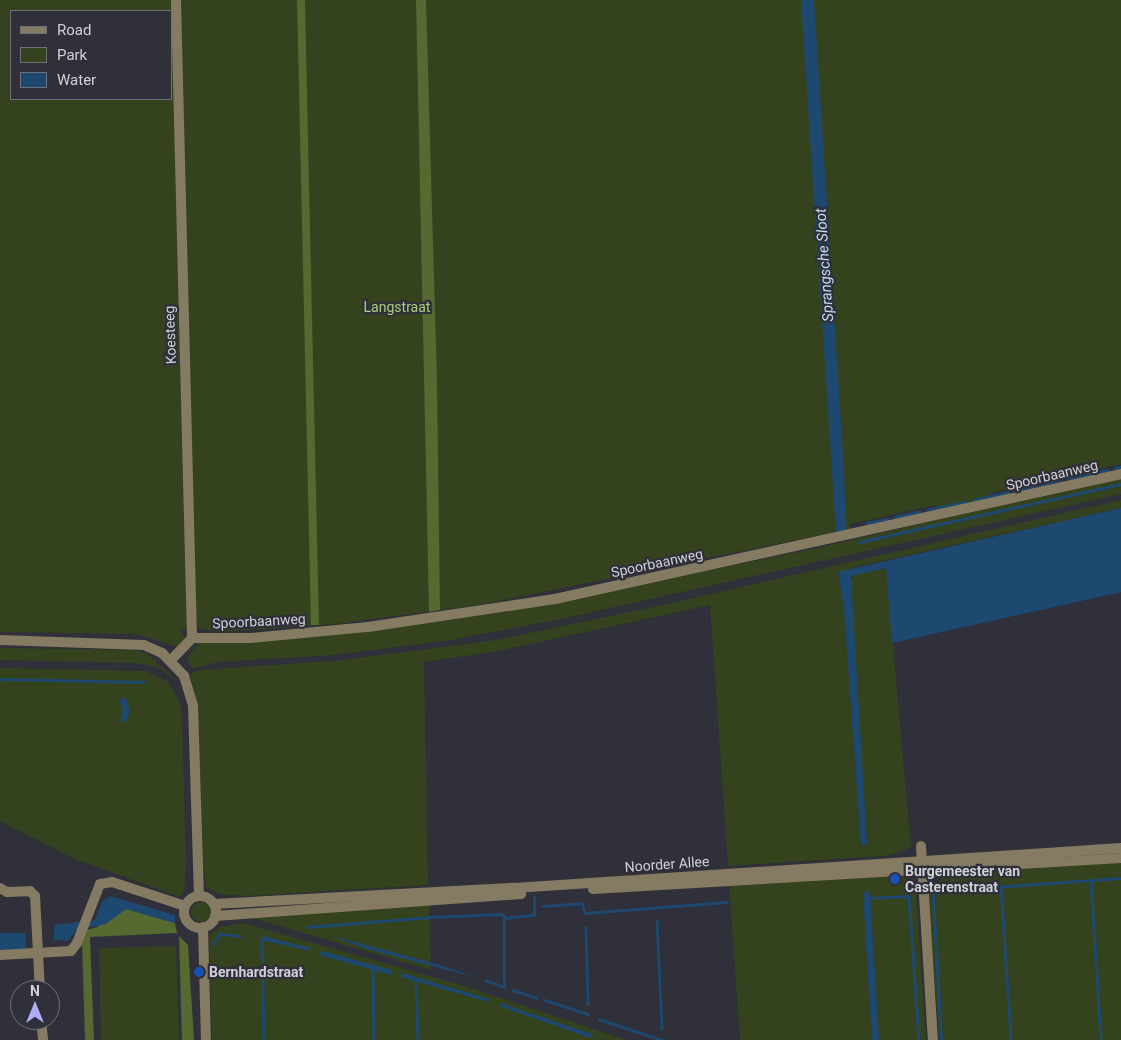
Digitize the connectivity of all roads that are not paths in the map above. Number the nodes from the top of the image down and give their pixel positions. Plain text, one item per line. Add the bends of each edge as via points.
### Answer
1 (176, 0) edge
2 (1121, 474) edge
3 (192, 638) junction
4 (0, 640) edge
5 (170, 660) junction
6 (921, 846) dead end
7 (1121, 848) edge
8 (1121, 858) edge
9 (923, 866) junction
10 (697, 880) junction
11 (0, 888) edge
12 (199, 896) junction
13 (214, 904) junction
14 (186, 906) junction
15 (215, 916) junction
16 (203, 927) junction
17 (38, 954) junction
18 (0, 955) edge
19 (39, 980) edge
20 (206, 1040) edge
21 (933, 1040) edge

1 - 3 street, Koesteeg
2 - 3 street, Spoorbaanweg via 555,599 368,627 251,638
3 - 5 street
4 - 5 street via 129,643 157,650
5 - 12 street via 184,676 193,706
6 - 9 street
7 - 9 street, Noorder Allee
8 - 9 street, Noorder Allee
9 - 10 street, Noorder Allee
9 - 21 street
10 - 13 street, Noorder Allee
10 - 15 street, Noorder Allee
11 - 17 street via 7,892 30,892 36,896
12 - 13 street via 210,899
12 - 14 street via 192,898
13 - 15 street
14 - 16 street via 189,923
14 - 17 street via 106,882 96,888 71,951
15 - 16 street
16 - 20 street
17 - 18 street
17 - 19 street

